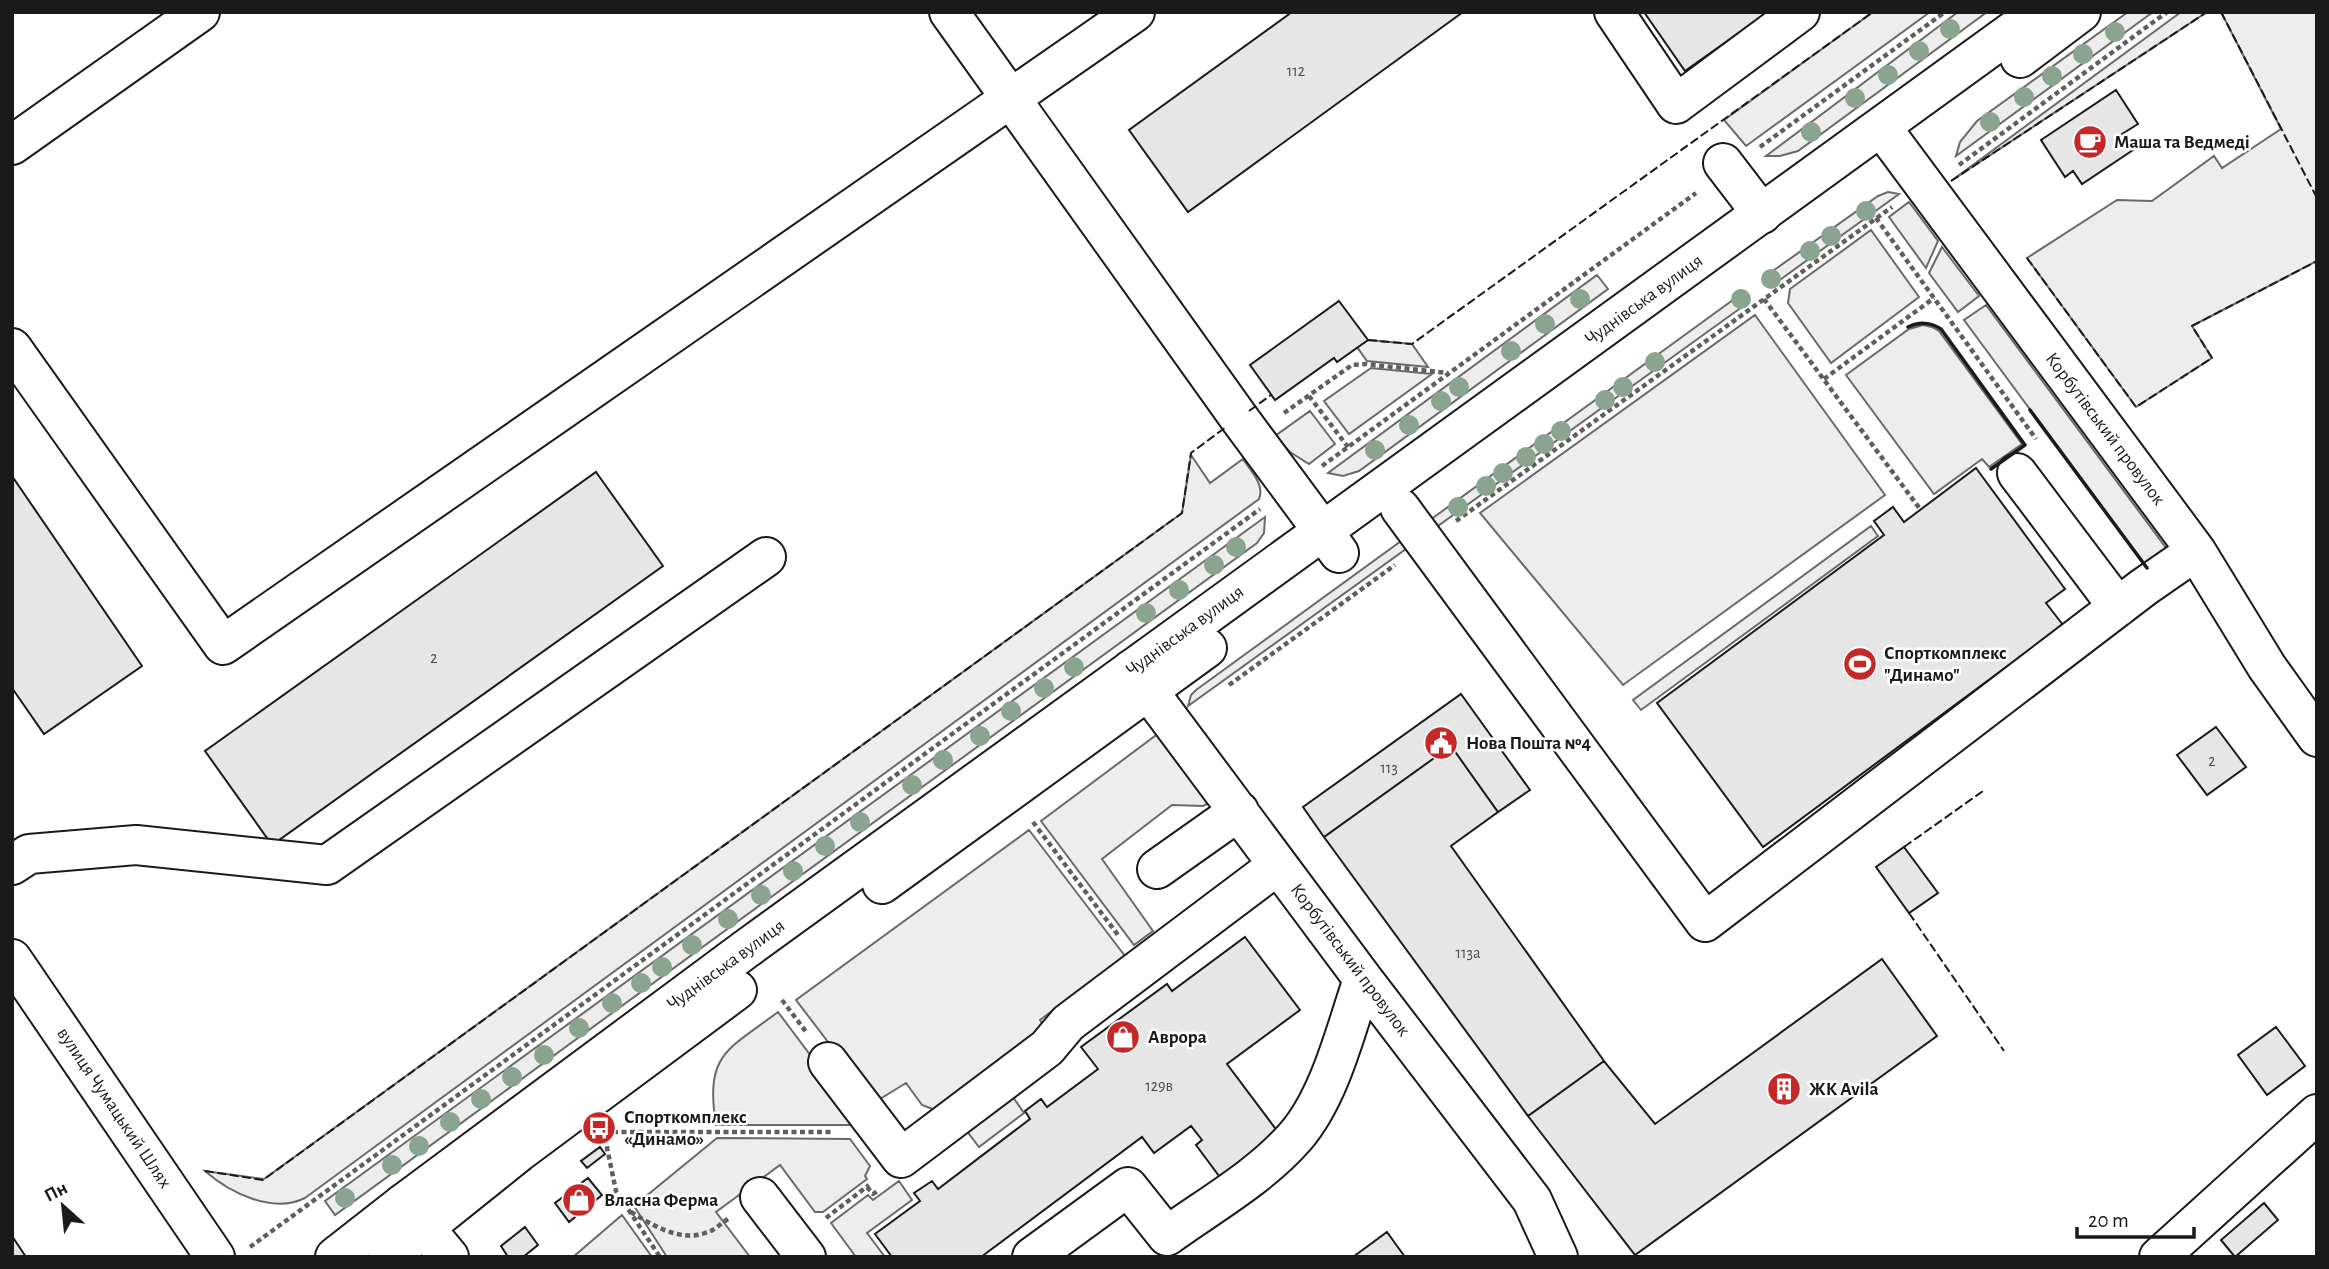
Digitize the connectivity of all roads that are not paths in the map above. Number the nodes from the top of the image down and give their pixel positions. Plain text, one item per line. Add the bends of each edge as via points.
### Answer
1 (200, 12) edge
2 (949, 12) edge
3 (1135, 12) edge
4 (1614, 12) edge
5 (1801, 12) edge
6 (2039, 12) edge
7 (2081, 12) edge
8 (1010, 100) junction
9 (1889, 138) junction
10 (12, 145) edge
11 (1726, 166) road end
12 (1762, 214) junction
13 (12, 348) edge
14 (2017, 473) dead end
15 (1400, 508) junction
16 (1331, 543) junction
17 (2196, 551) junction
18 (766, 557) dead end
19 (2118, 607) junction
20 (1140, 680) junction
21 (2317, 737) edge
22 (1239, 811) junction
23 (12, 865) edge
24 (1278, 865) junction
25 (1157, 869) dead end
26 (12, 959) edge
27 (1363, 979) junction
28 (828, 1062) dead end
29 (2317, 1114) edge
30 (760, 1197) road end
31 (414, 1215) junction
32 (232, 1253) edge
33 (335, 1257) edge
34 (388, 1257) edge
35 (449, 1257) edge
36 (806, 1257) edge
37 (1032, 1257) edge
38 (1558, 1257) edge
39 (2159, 1257) edge

1 - 10 main road
2 - 8 main road
3 - 8 main road
4 - 5 main road via 1676,104
6 - 9 main road, Чуднівська вулиця
7 - 9 main road, Чуднівська вулиця
8 - 13 main road via 223,645
8 - 16 main road
9 - 12 main road, Чуднівська вулиця
9 - 15 main road, Чуднівська вулиця via 1726,270
9 - 17 main road, Корбутівський провулок
11 - 12 main road
12 - 16 main road, Чуднівська вулиця
14 - 19 main road
15 - 16 main road, Чуднівська вулиця
15 - 19 main road via 1705,922
16 - 20 main road, Чуднівська вулиця
17 - 19 main road
17 - 21 main road, Корбутівський провулок via 2267,667
18 - 23 main road via 327,865 136,845 29,854
20 - 22 main road, Корбутівський провулок
20 - 31 main road, Чуднівська вулиця via 735,958
22 - 24 main road, Корбутівський провулок
22 - 25 main road
24 - 27 main road, Корбутівський провулок
24 - 28 main road via 1068,1023 1047,1048 901,1158
26 - 32 main road, вулиця Чумацький Шлях
27 - 37 main road via 1315,1106 1296,1136 1265,1166 1167,1237 1128,1187
27 - 38 main road, Корбутівський провулок via 1532,1200
29 - 39 main road
30 - 36 main road
31 - 33 main road, Чуднівська вулиця
31 - 34 main road, Чуднівська вулиця
31 - 35 main road

